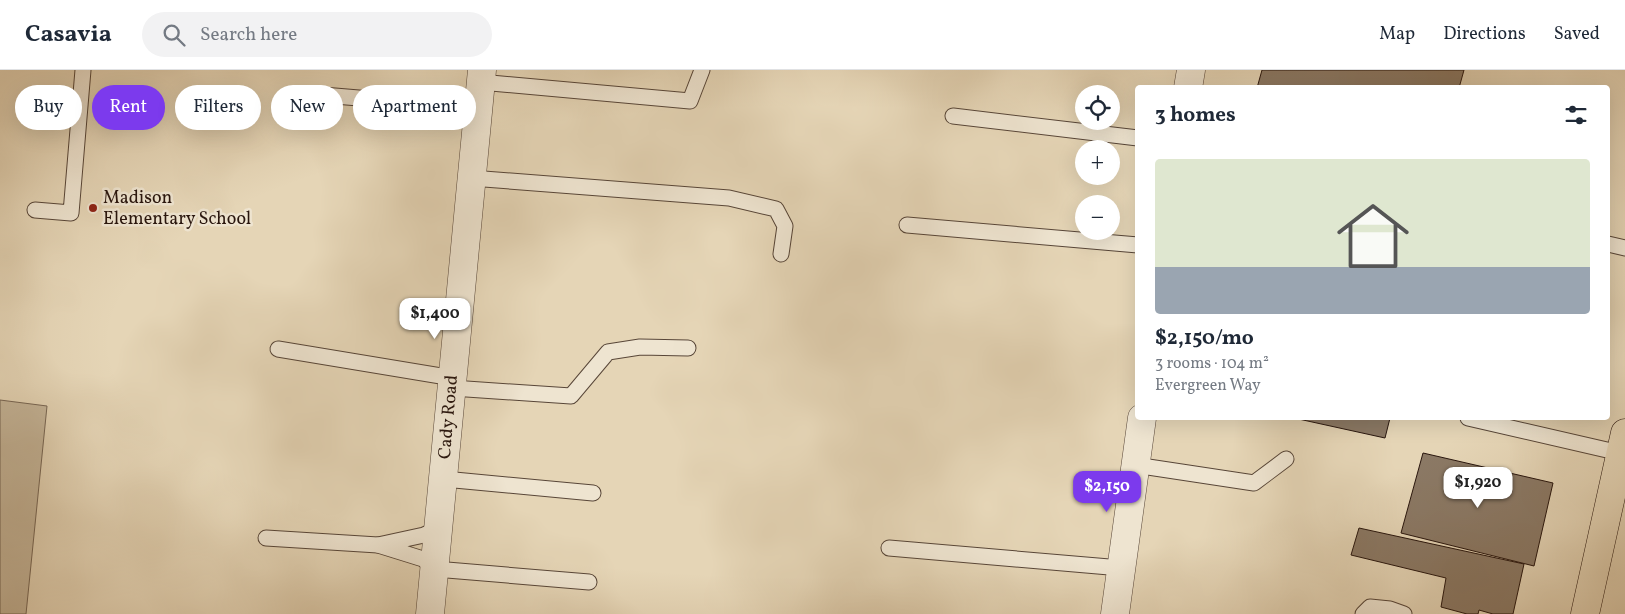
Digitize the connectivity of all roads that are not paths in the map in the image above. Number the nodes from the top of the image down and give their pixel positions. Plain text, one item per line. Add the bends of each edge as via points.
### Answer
1 (83, 70) edge
2 (702, 70) edge
3 (1191, 70) edge
4 (481, 76) edge
5 (1188, 85) edge
6 (343, 97) edge
7 (478, 108) junction
8 (952, 116) dead end
9 (1135, 138) edge
10 (471, 178) junction
11 (36, 210) dead end
12 (907, 225) dead end
13 (1610, 244) edge
14 (1135, 245) edge
15 (1625, 248) edge
16 (780, 254) dead end
17 (278, 348) dead end
18 (688, 348) dead end
19 (452, 383) junction
20 (1142, 420) edge
21 (1480, 420) edge
22 (1623, 443) edge
23 (1286, 460) dead end
24 (1136, 465) junction
25 (444, 479) junction
26 (1619, 486) edge
27 (593, 493) dead end
28 (439, 528) junction
29 (266, 538) dead end
30 (378, 545) junction
31 (889, 548) dead end
32 (1121, 568) junction
33 (435, 569) junction
34 (589, 582) dead end
35 (430, 614) edge
36 (1115, 614) edge
37 (1364, 614) edge
38 (1404, 614) edge
39 (1585, 614) edge

1 - 11 lane via 71,212
2 - 4 lane via 690,102
3 - 5 street
4 - 7 street, Cady Road
6 - 7 lane
7 - 10 street, Cady Road
8 - 9 lane
10 - 16 lane via 729,198 776,209 785,226
10 - 19 street, Cady Road
12 - 14 lane
13 - 15 lane
17 - 19 lane
18 - 19 lane via 640,347 608,352 571,396
19 - 25 street, Cady Road
20 - 24 street
21 - 22 lane
22 - 26 main road
23 - 24 lane via 1254,483
24 - 32 street
25 - 27 lane
25 - 28 street, Cady Road
26 - 39 main road
28 - 30 lane via 424,535
28 - 33 street, Cady Road
29 - 30 lane
30 - 33 lane via 423,559
31 - 32 lane
32 - 36 street
33 - 34 lane
33 - 35 street, Cady Road
37 - 38 lane via 1370,607

